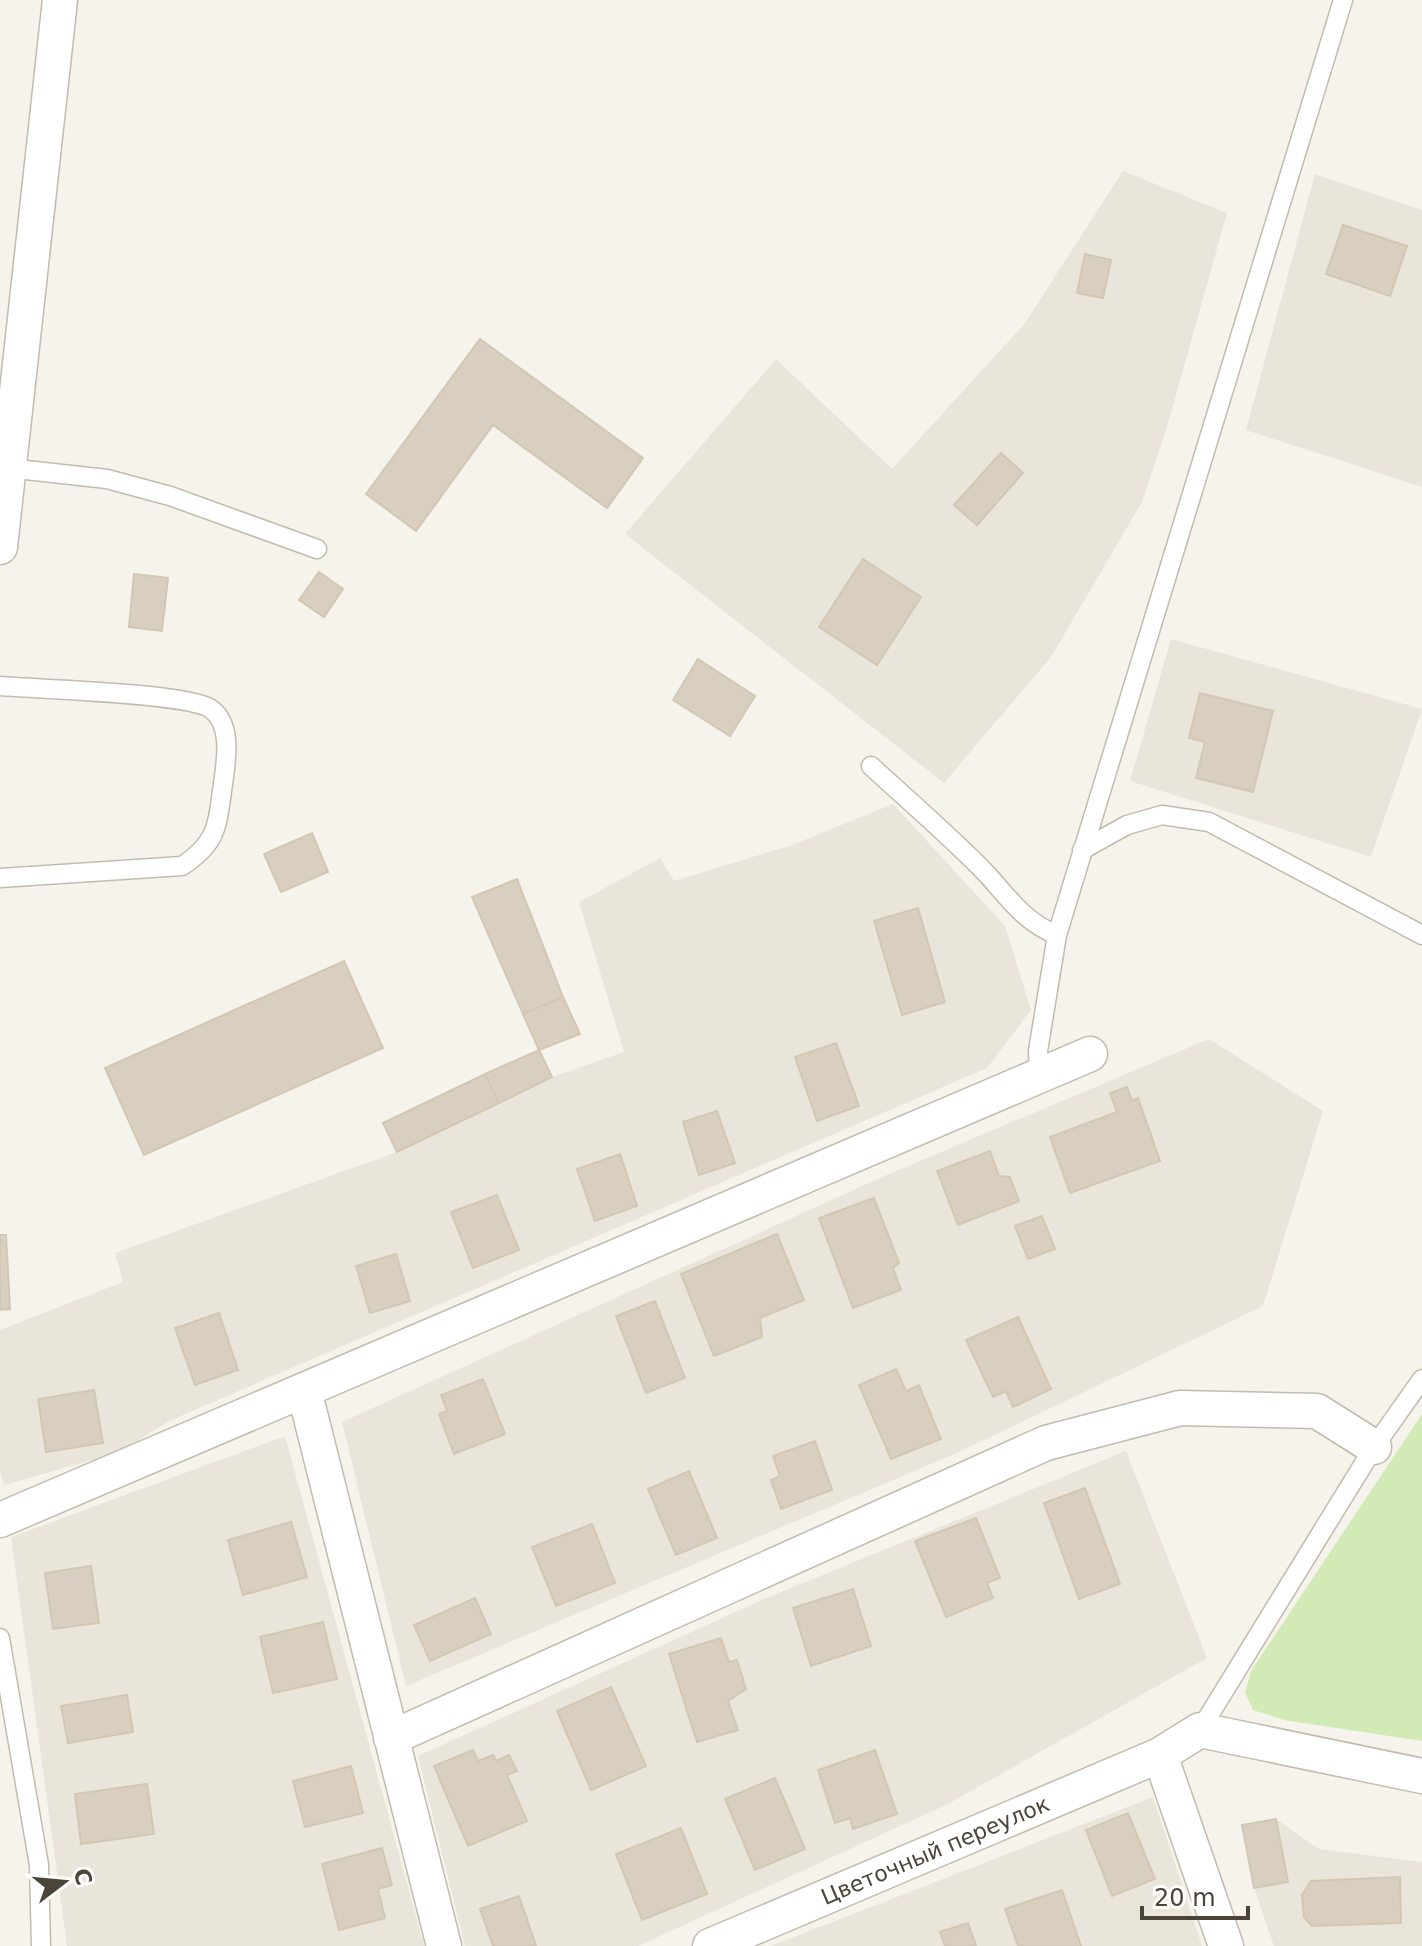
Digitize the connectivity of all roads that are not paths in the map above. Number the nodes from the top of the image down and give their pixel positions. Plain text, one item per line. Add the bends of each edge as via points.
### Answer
1 (60, 0) edge
2 (1343, 0) edge
3 (10, 354) edge
4 (8, 468) junction
5 (0, 547) edge
6 (317, 549) dead end
7 (0, 686) edge
8 (871, 766) dead end
9 (1082, 850) junction
10 (0, 878) edge
11 (1057, 935) junction
12 (1422, 935) edge
13 (1090, 1054) dead end
14 (1039, 1077) junction
15 (1422, 1379) edge
16 (304, 1390) junction
17 (1374, 1447) junction
18 (0, 1520) edge
19 (0, 1638) edge
20 (1200, 1730) junction
21 (391, 1738) junction
22 (1160, 1755) junction
23 (1422, 1776) edge
24 (41, 1946) edge
25 (444, 1946) edge
26 (710, 1946) edge
27 (1226, 1946) edge

1 - 3 street
2 - 9 lane
3 - 4 street
4 - 5 street
4 - 6 lane via 107,479
7 - 10 lane via 170,698 210,708 224,725 226,760 216,834 182,866
8 - 11 lane via 981,868 1018,911
9 - 11 lane
9 - 12 lane via 1127,825 1162,815 1209,822
11 - 14 lane via 1038,1051
13 - 14 street
14 - 16 street
15 - 17 lane
16 - 18 street
16 - 21 street
17 - 20 lane
17 - 21 street via 1317,1411 1180,1408 1046,1443
19 - 24 lane via 39,1865
20 - 22 street, Цветочный переулок
20 - 23 street
21 - 25 street
22 - 26 street, Цветочный переулок
22 - 27 street

